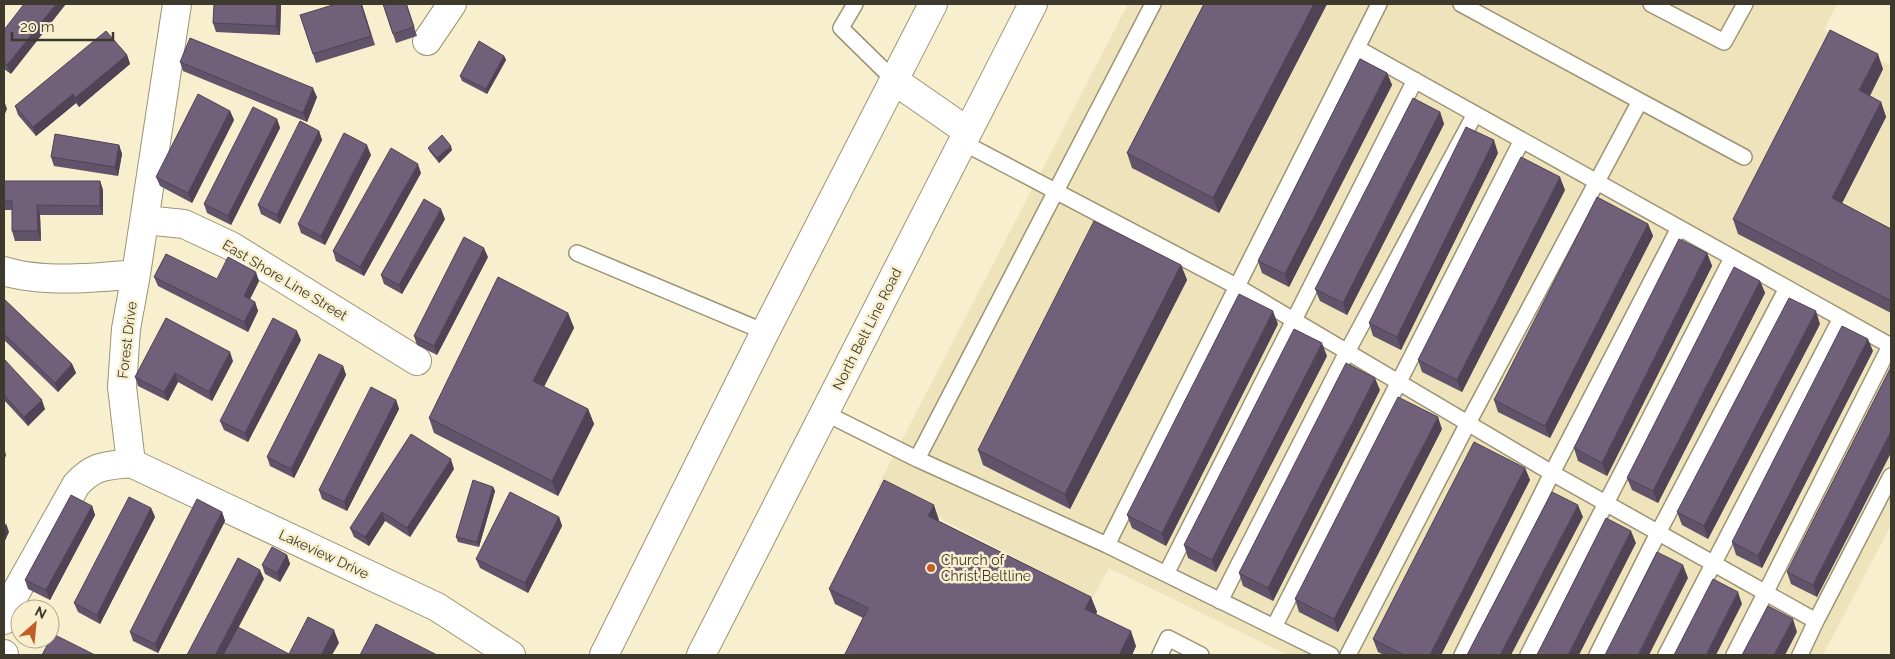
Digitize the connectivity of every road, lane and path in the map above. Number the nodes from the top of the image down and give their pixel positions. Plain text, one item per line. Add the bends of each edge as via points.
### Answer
1 (177, 4) edge
2 (452, 4) edge
3 (855, 4) edge
4 (933, 4) edge
5 (1033, 4) edge
6 (1153, 4) edge
7 (1379, 4) edge
8 (1461, 4) edge
9 (1651, 4) edge
10 (1745, 4) edge
11 (428, 41) dead end
12 (1357, 48) junction
13 (1414, 80) junction
14 (895, 81) junction
15 (1640, 101) junction
16 (1475, 114) junction
17 (965, 136) junction
18 (1522, 140) junction
19 (1744, 157) dead end
20 (1596, 182) junction
21 (1056, 191) junction
22 (144, 220) junction
23 (1679, 228) junction
24 (577, 253) dead end
25 (1732, 258) junction
26 (4, 271) edge
27 (136, 274) junction
28 (1236, 286) junction
29 (1787, 288) junction
30 (1841, 318) junction
31 (1293, 319) junction
32 (765, 332) junction
33 (1891, 346) edge
34 (1347, 352) junction
35 (417, 362) dead end
36 (1398, 382) junction
37 (824, 413) junction
38 (1468, 423) junction
39 (917, 459) junction
40 (131, 463) junction
41 (1552, 473) junction
42 (1891, 476) edge
43 (1607, 504) junction
44 (1658, 533) junction
45 (1107, 545) junction
46 (1713, 563) junction
47 (1166, 574) junction
48 (1765, 593) junction
49 (1220, 601) junction
50 (4, 620) edge
51 (1816, 621) junction
52 (1274, 627) junction
53 (511, 655) edge
54 (604, 655) edge
55 (701, 655) edge
56 (1160, 655) edge
57 (1201, 655) edge
58 (1331, 655) edge
59 (1348, 655) edge
60 (1462, 655) edge
61 (1528, 655) edge
62 (1597, 655) edge
63 (1666, 655) edge
64 (1734, 655) edge
65 (1800, 655) edge

1 - 22 street, Forest Drive
2 - 11 street
3 - 14 lane via 841,28
4 - 14 street
5 - 17 street, North Belt Line Road
6 - 21 lane
7 - 12 lane
8 - 15 lane
9 - 10 lane via 1724,42
12 - 13 lane
12 - 28 lane
13 - 16 lane
13 - 31 lane
14 - 17 street
14 - 32 street
15 - 19 lane
15 - 20 lane
16 - 18 lane
16 - 34 lane
17 - 21 lane
17 - 37 street, North Belt Line Road
18 - 20 lane
18 - 36 lane
20 - 23 lane
20 - 38 lane
21 - 28 lane
21 - 39 lane
22 - 27 street, Forest Drive
22 - 35 street, East Shore Line Street via 184,224 231,246
23 - 25 lane
23 - 41 lane
24 - 32 lane
25 - 29 lane
25 - 43 lane
26 - 27 street via 16,275 88,279
27 - 40 street, Forest Drive via 126,329 122,387
28 - 31 lane
28 - 45 lane
29 - 30 lane
29 - 44 lane
30 - 33 lane
30 - 46 lane
31 - 34 lane
31 - 47 lane
32 - 54 street
33 - 48 lane
34 - 36 lane
34 - 49 lane
36 - 38 lane
36 - 52 lane
37 - 39 lane
37 - 55 street, North Belt Line Road
38 - 41 lane
38 - 59 lane
39 - 45 lane
40 - 50 street via 98,467 76,485 11,600
40 - 53 street, Lakeview Drive via 437,607
41 - 43 lane
41 - 60 lane
42 - 51 lane
43 - 44 lane
43 - 61 lane
44 - 46 lane
44 - 62 lane
45 - 47 lane
46 - 48 lane
46 - 63 lane
47 - 49 lane
48 - 51 lane
48 - 64 lane
49 - 52 lane
51 - 65 lane
52 - 58 lane
56 - 57 lane via 1168,638

